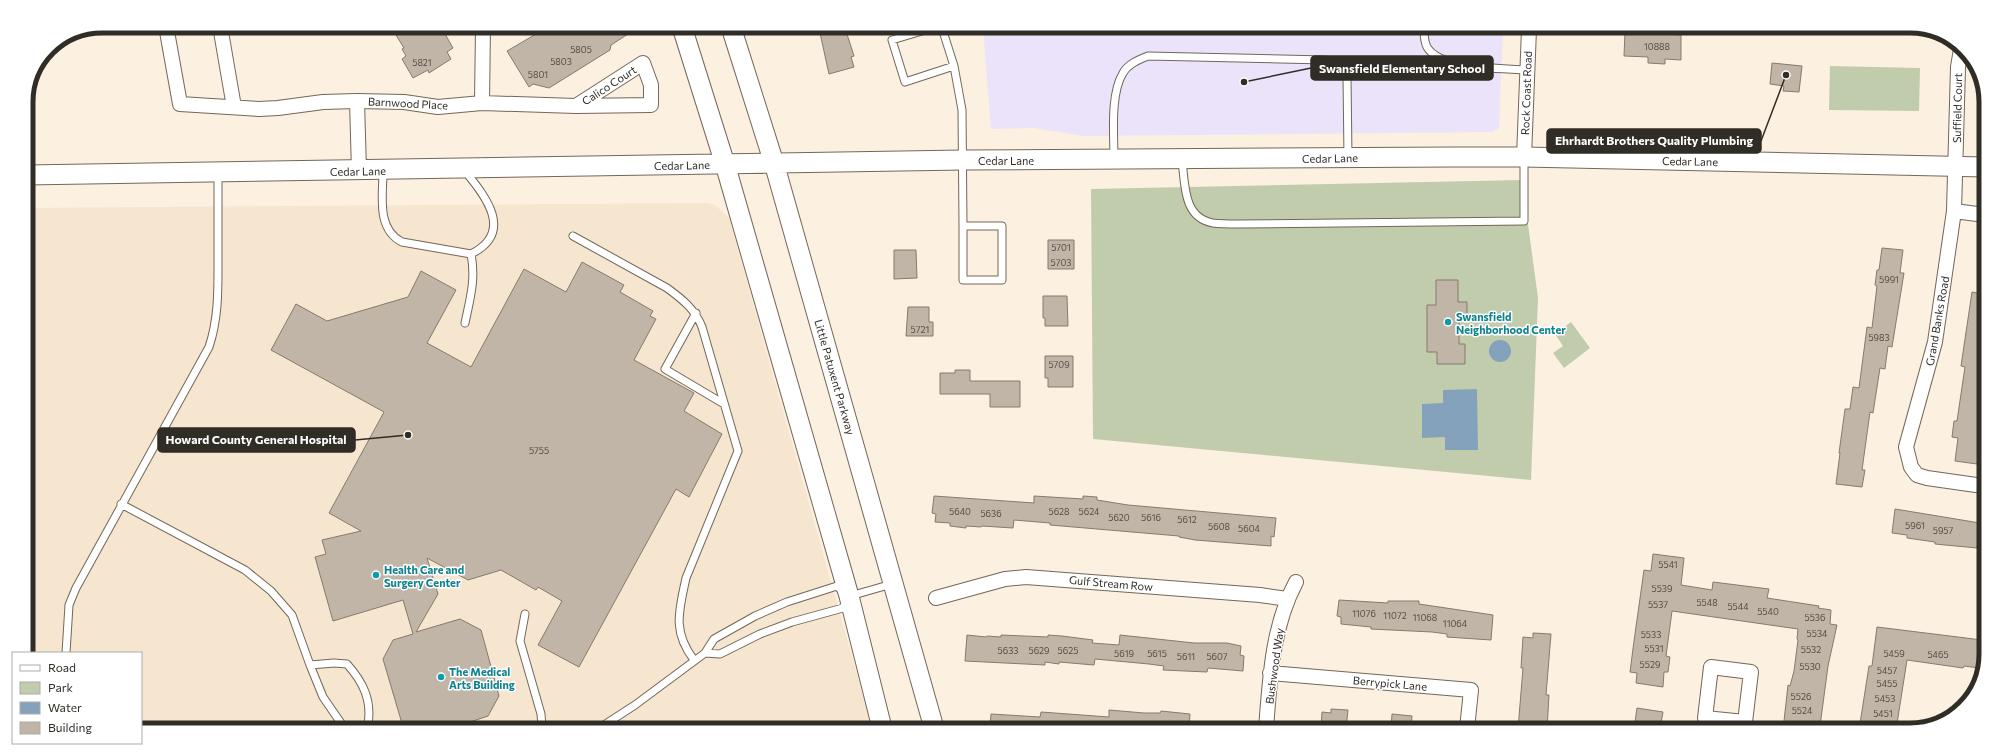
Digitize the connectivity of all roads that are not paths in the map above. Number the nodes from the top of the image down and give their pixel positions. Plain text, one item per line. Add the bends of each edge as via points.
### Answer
1 (167, 33) edge
2 (221, 33) edge
3 (483, 33) edge
4 (684, 33) edge
5 (734, 33) edge
6 (915, 33) edge
7 (944, 33) edge
8 (1424, 33) edge
9 (1529, 33) edge
10 (1960, 54) edge
11 (954, 66) junction
12 (1527, 70) junction
13 (357, 101) junction
14 (482, 103) junction
15 (576, 106) junction
16 (234, 107) junction
17 (1524, 157) junction
18 (1348, 158) junction
19 (963, 160) junction
20 (1114, 160) junction
21 (1182, 160) junction
22 (774, 163) junction
23 (725, 164) junction
24 (1956, 167) junction
25 (1979, 168) edge
26 (463, 169) junction
27 (383, 170) junction
28 (359, 171) junction
29 (218, 172) junction
30 (33, 175) edge
31 (1954, 211) junction
32 (1979, 214) edge
33 (963, 226) junction
34 (573, 236) dead end
35 (471, 254) junction
36 (696, 313) junction
37 (465, 323) dead end
38 (724, 404) junction
39 (1979, 485) edge
40 (121, 504) junction
41 (1296, 582) dead end
42 (892, 584) junction
43 (849, 596) junction
44 (936, 598) dead end
45 (1287, 599) junction
46 (525, 614) dead end
47 (66, 652) edge
48 (706, 653) junction
49 (694, 660) junction
50 (310, 665) junction
51 (1270, 674) junction
52 (341, 723) edge
53 (368, 723) edge
54 (542, 723) edge
55 (608, 723) edge
56 (881, 723) edge
57 (933, 723) edge
58 (1266, 723) edge
59 (1468, 723) edge
60 (1716, 723) edge
61 (1736, 723) edge

1 - 16 street, Barnwood Place via 180,104
2 - 16 street
3 - 14 street
4 - 23 main road
5 - 22 main road, Little Patuxent Parkway
6 - 11 lane via 892,40 904,82
7 - 11 lane
8 - 12 lane via 1428,48 1447,61 1474,67
9 - 12 street, Rock Coast Road
10 - 24 street, Suffield Court
11 - 19 lane via 962,110
12 - 17 street, Rock Coast Road
13 - 14 street, Barnwood Place via 404,102 438,107
13 - 16 street, Barnwood Place via 323,102 278,108
13 - 28 street, Barnwood Place
14 - 15 street, Calico Court
15 - 15 street, Calico Court via 651,105 651,85 643,63
17 - 18 main road, Cedar Lane
17 - 21 lane via 1524,221 1238,224 1213,223 1201,219 1193,211 1186,199
17 - 24 main road, Cedar Lane
18 - 20 lane via 1347,76 1342,67 1326,60 1148,56 1134,62 1123,73 1118,85 1115,98
18 - 21 main road, Cedar Lane
19 - 20 main road, Cedar Lane
19 - 22 main road, Cedar Lane
19 - 33 lane
20 - 21 main road, Cedar Lane
22 - 23 main road, Cedar Lane
22 - 42 main road, Little Patuxent Parkway
23 - 26 main road, Cedar Lane
23 - 43 main road
24 - 25 main road, Cedar Lane
24 - 31 street, Grand Banks Road
26 - 27 main road, Cedar Lane
26 - 35 lane via 491,207 494,221 490,237 481,249
27 - 28 main road, Cedar Lane
27 - 35 lane via 383,215 392,237 402,242
28 - 29 main road, Cedar Lane
29 - 30 main road, Cedar Lane
29 - 40 lane via 218,290 214,333 209,347
31 - 32 street
31 - 39 street, Grand Banks Road via 1935,342 1906,447 1911,467 1917,475
33 - 33 lane via 1002,226 1002,280 963,280
34 - 36 lane via 667,288
35 - 37 lane via 474,284
36 - 38 lane
36 - 38 lane via 665,369
38 - 49 lane via 738,451 686,578 679,631 684,646
40 - 47 lane via 69,605
40 - 50 lane via 261,581 292,615
41 - 45 street, Bushwood Way
42 - 43 lane
42 - 57 main road, Little Patuxent Parkway
43 - 48 lane via 843,608 792,622 760,634 720,654
43 - 48 lane via 837,586 788,602 755,616 714,639
43 - 56 main road
44 - 45 street, Gulf Stream Row via 1005,579 1026,577
45 - 51 street, Bushwood Way via 1274,647
46 - 54 lane via 520,641
48 - 49 lane
49 - 55 lane
50 - 52 lane via 323,697
50 - 53 lane via 347,664 358,677 365,692 370,710
51 - 58 street, Bushwood Way
51 - 59 street, Berrypick Lane via 1471,690
60 - 61 street via 1706,718 1712,667 1751,672 1744,722

